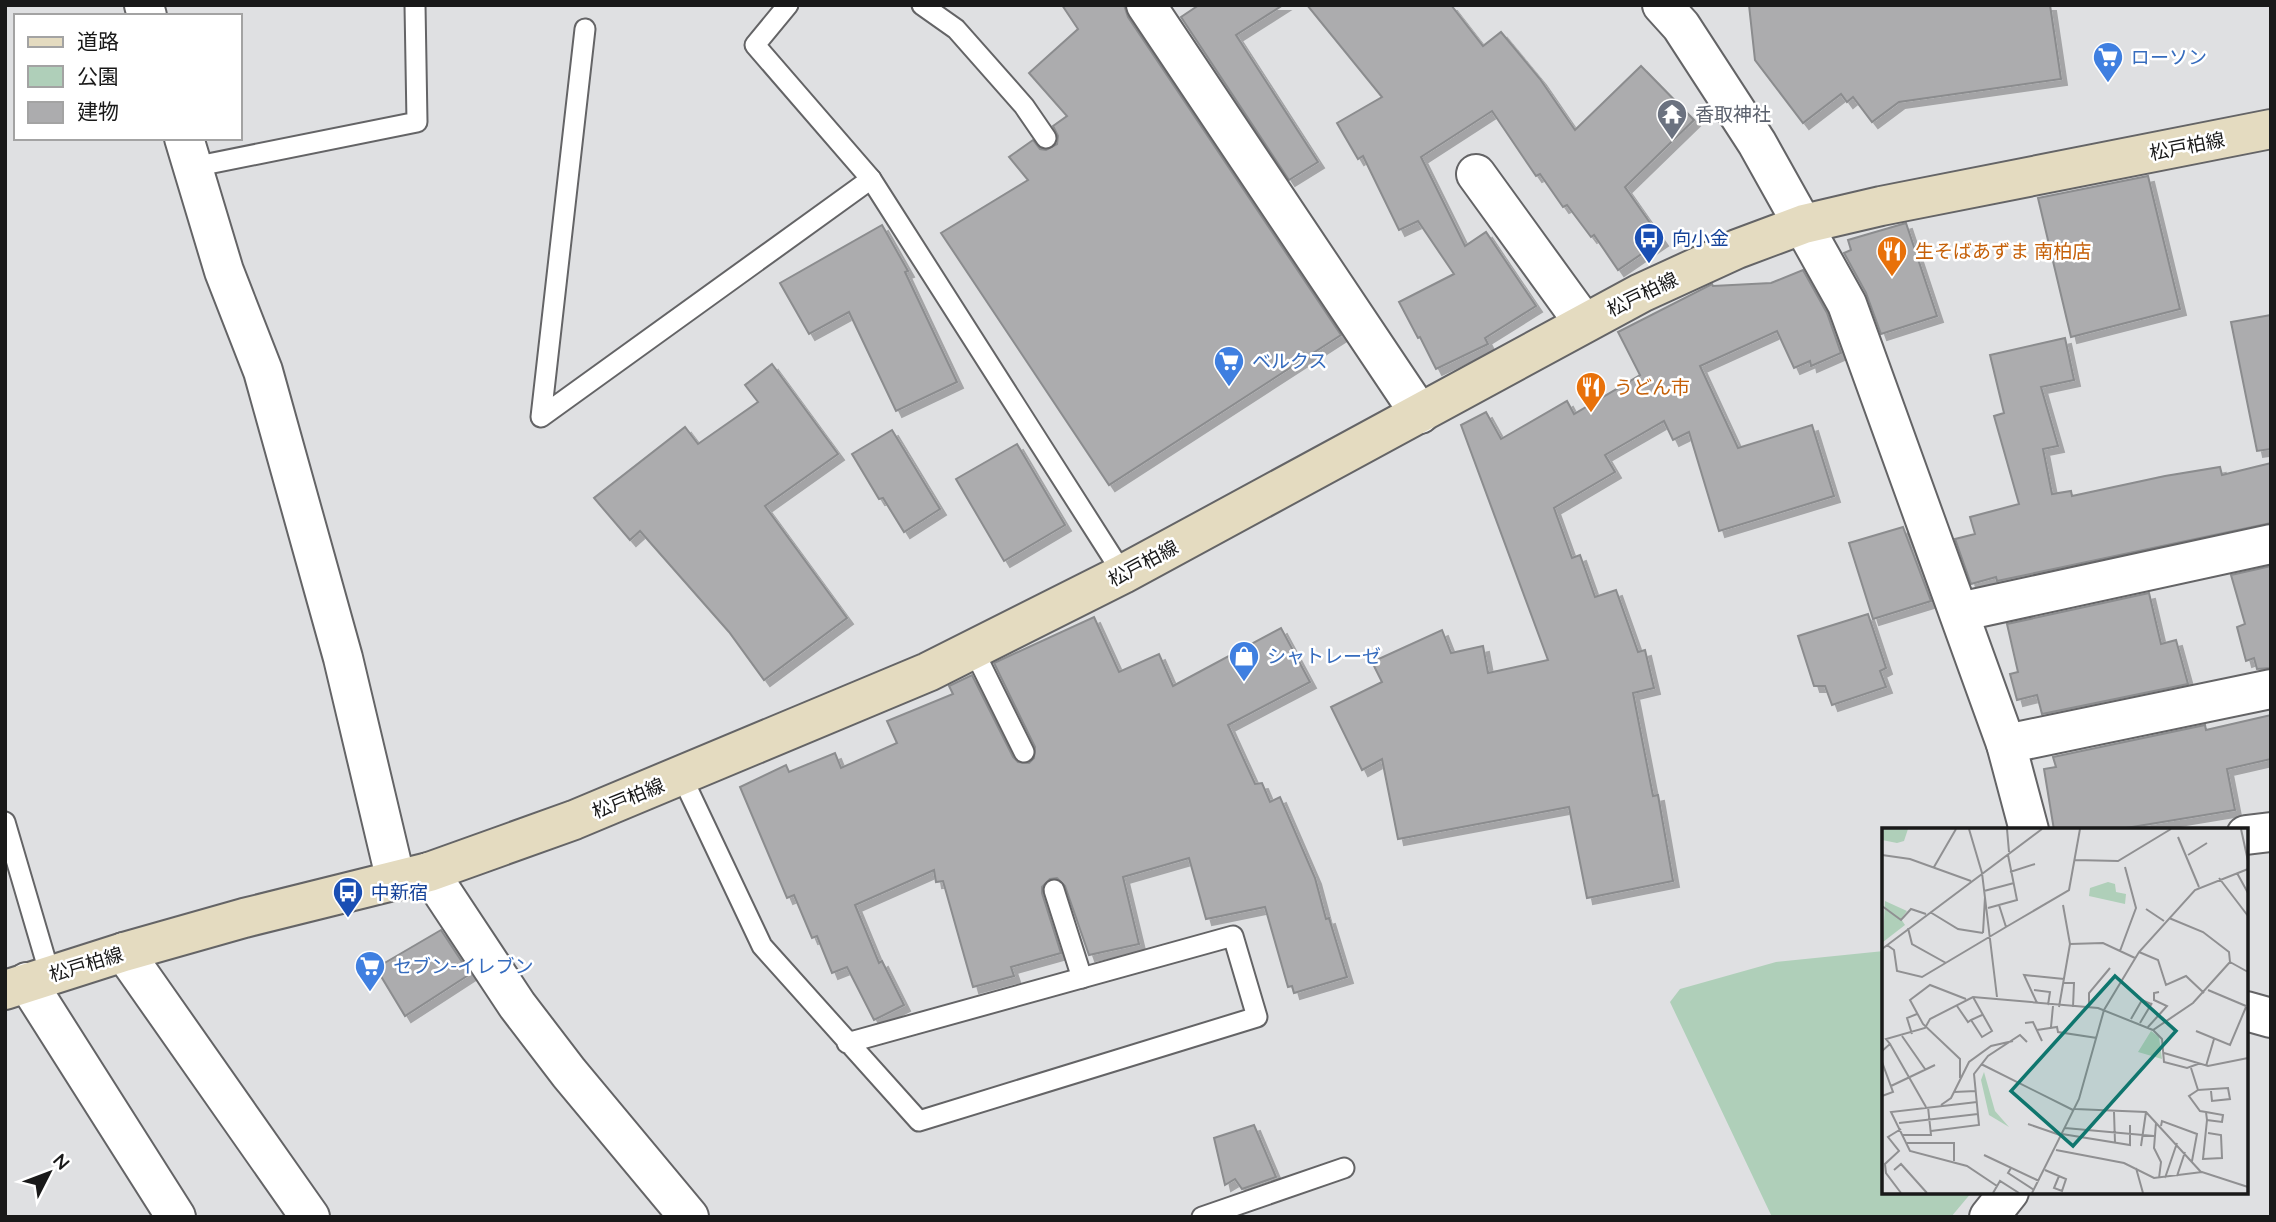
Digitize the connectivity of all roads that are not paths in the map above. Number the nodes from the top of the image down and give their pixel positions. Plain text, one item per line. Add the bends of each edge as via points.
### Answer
1 (415, 5) edge
2 (788, 5) edge
3 (922, 5) edge
4 (1146, 5) edge
5 (1680, 12) edge
6 (584, 29) dead end
7 (2271, 130) edge
8 (1046, 138) dead end
9 (188, 152) edge
10 (1476, 174) dead end
11 (871, 179) junction
12 (1804, 224) junction
13 (1584, 323) junction
14 (1420, 414) junction
15 (2271, 544) edge
16 (1123, 574) junction
17 (1959, 612) junction
18 (973, 649) junction
19 (2271, 689) edge
20 (2006, 744) junction
21 (1024, 752) dead end
22 (682, 777) junction
23 (5, 822) edge
24 (2028, 828) edge
25 (2271, 832) edge
26 (2248, 835) edge
27 (413, 876) junction
28 (1054, 890) dead end
29 (124, 952) junction
30 (1082, 978) junction
31 (27, 983) edge
32 (2248, 1012) edge
33 (2271, 1018) edge
34 (847, 1042) junction
35 (1344, 1168) dead end
36 (2007, 1194) edge
37 (176, 1217) edge
38 (310, 1217) edge
39 (689, 1217) edge
40 (1202, 1217) edge
41 (1989, 1217) edge

1 - 9 lane via 417,122
2 - 11 lane via 755,45
3 - 8 lane via 956,29
4 - 14 street
5 - 12 street
6 - 11 lane via 541,417
7 - 12 main road, 松戸柏線
9 - 27 street via 224,271 263,371 343,658
10 - 13 street
11 - 16 lane
12 - 13 main road, 松戸柏線 via 1725,254
12 - 17 street via 1847,304
13 - 14 main road, 松戸柏線
14 - 16 main road, 松戸柏線
15 - 17 street
16 - 18 main road, 松戸柏線
17 - 20 street
18 - 21 lane
18 - 22 main road, 松戸柏線
19 - 20 street
20 - 24 street
22 - 27 main road, 松戸柏線
22 - 34 lane via 762,946
23 - 31 lane
25 - 26 street
27 - 29 main road, 松戸柏線
27 - 39 street
28 - 30 lane
29 - 31 main road, 松戸柏線
29 - 38 street
30 - 34 lane
30 - 34 lane via 1233,936 1257,1017 919,1121
31 - 37 street
32 - 33 street
35 - 40 lane
36 - 41 street

